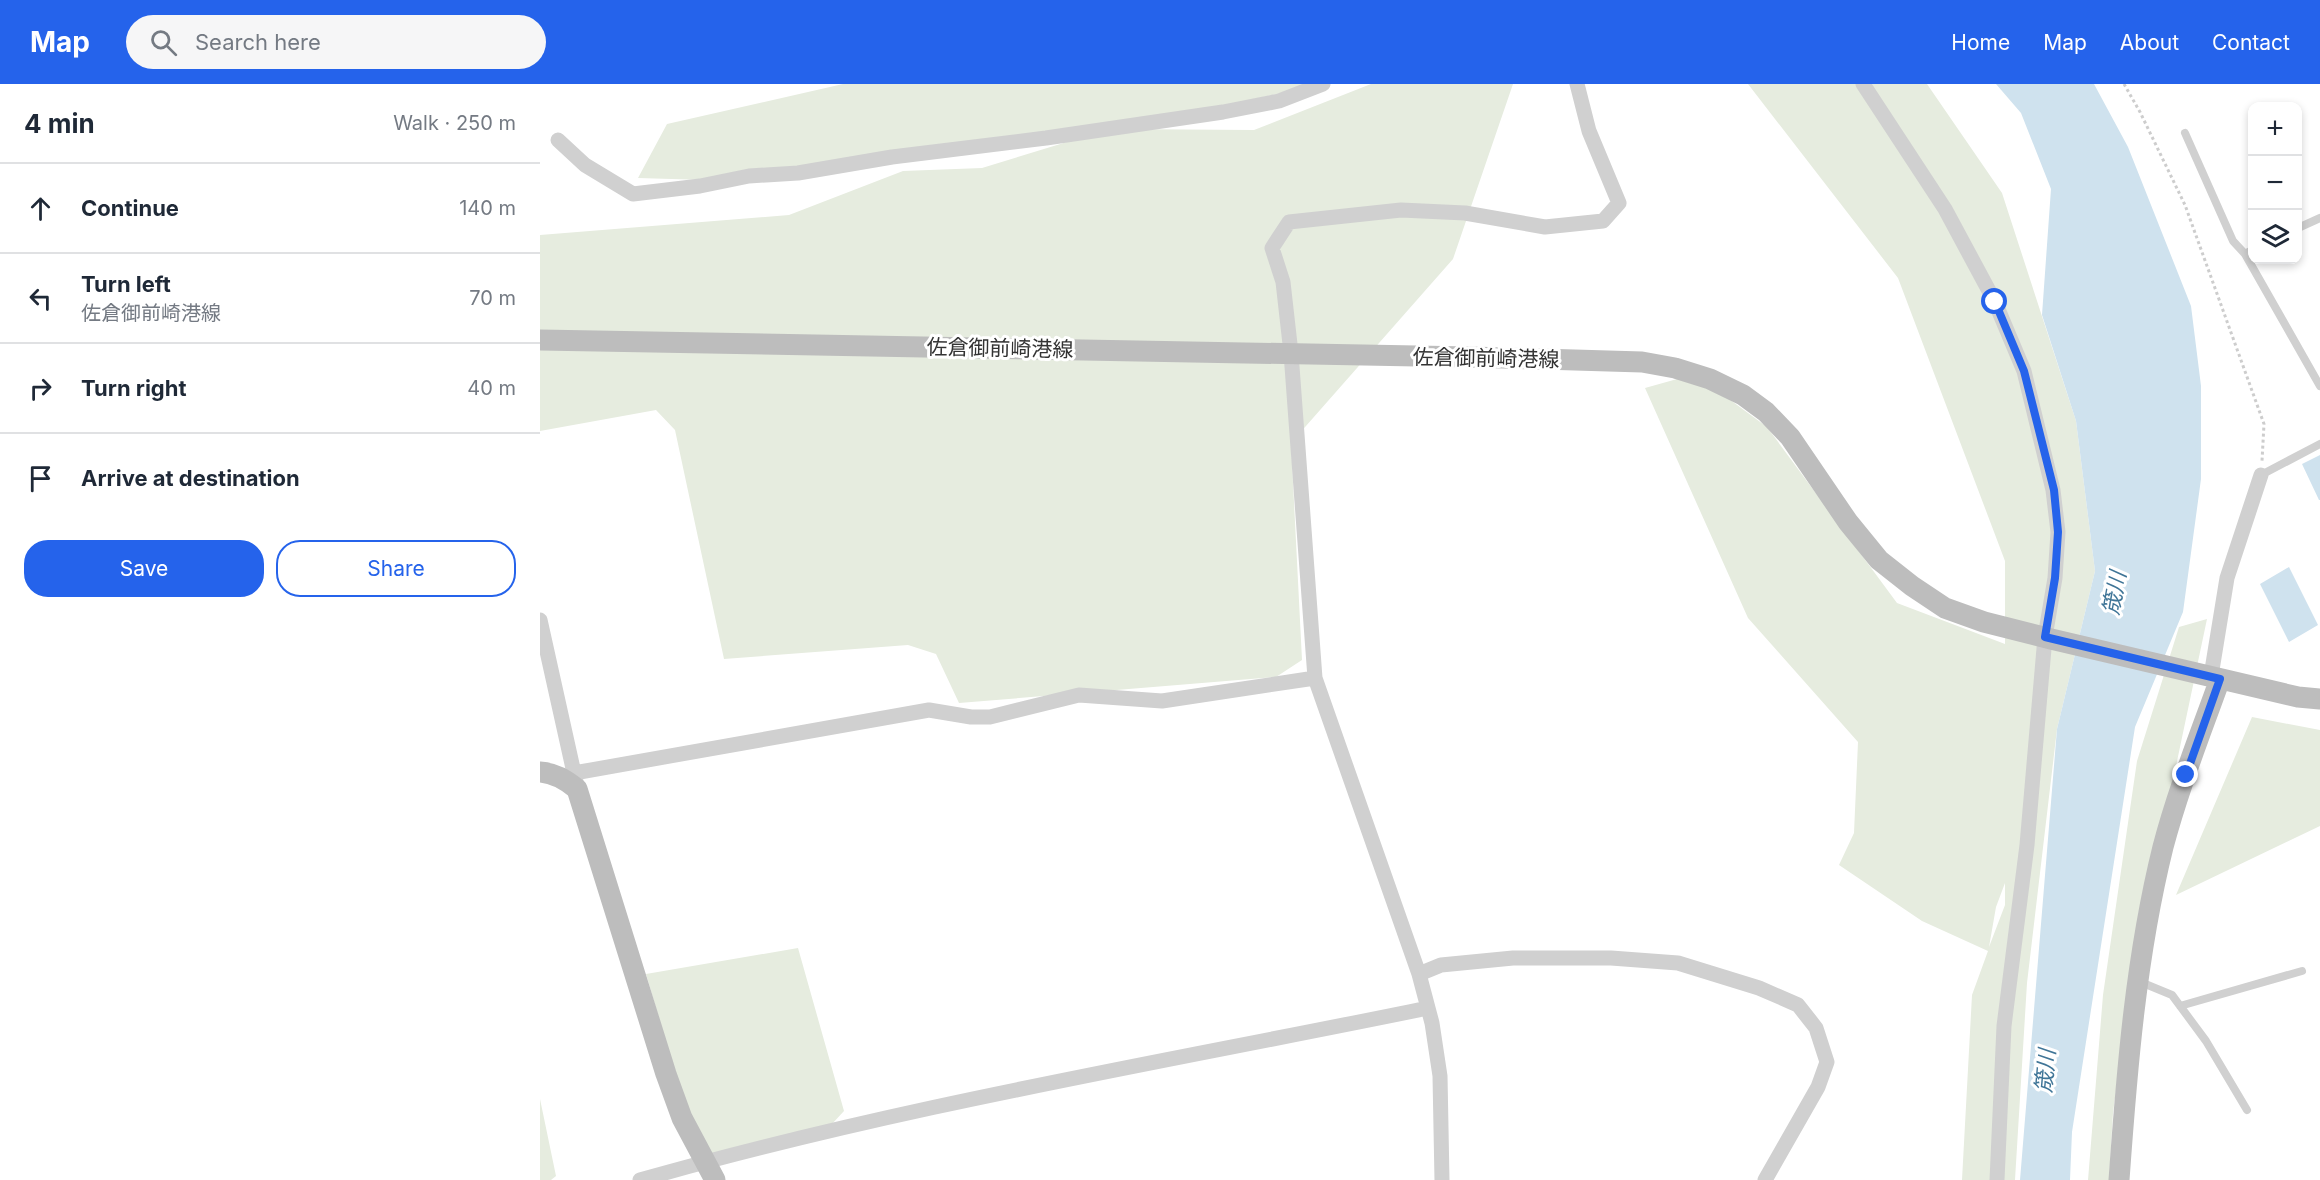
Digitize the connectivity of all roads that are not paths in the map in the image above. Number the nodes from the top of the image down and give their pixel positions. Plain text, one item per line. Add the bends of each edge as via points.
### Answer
1 (1323, 84) edge
2 (1577, 84) edge
3 (1863, 84) edge
4 (2184, 133) dead end
5 (558, 140) dead end
6 (2320, 218) edge
7 (2302, 226) edge
8 (2248, 251) edge
9 (2255, 264) edge
10 (540, 340) edge
11 (1291, 353) junction
12 (2320, 386) edge
13 (2320, 444) edge
14 (2261, 475) joint
15 (540, 620) edge
16 (2048, 638) junction
17 (1315, 678) junction
18 (2216, 678) junction
19 (2320, 699) edge
20 (540, 772) edge
21 (575, 781) junction
22 (2302, 971) dead end
23 (1419, 975) junction
24 (2137, 981) junction
25 (2180, 1006) junction
26 (1428, 1008) junction
27 (2247, 1110) dead end
28 (710, 1171) edge
29 (640, 1180) edge
30 (1442, 1180) edge
31 (1765, 1180) edge
32 (1997, 1180) edge
33 (2120, 1180) edge

1 - 5 street via 1279,100 1212,114 633,194 585,165
2 - 11 street via 1589,130 1619,203 1603,221 1545,227 1465,213 1401,210 1289,222 1272,248 1283,282
3 - 16 street via 1945,209 1995,302 2024,371 2054,490 2058,532
4 - 8 lane via 2233,241
6 - 7 lane
9 - 12 lane
10 - 11 main road, 佐倉御前崎港線
11 - 16 main road, 佐倉御前崎港線 via 1642,362 1710,379 1766,412 1790,437 1848,522 1880,560 1912,586 1945,608
11 - 17 street
13 - 14 lane
14 - 18 street via 2227,578
15 - 21 street
16 - 18 main road, 佐倉御前崎港線
16 - 32 street via 2004,1026
17 - 21 street via 1162,701 1079,695 990,717 929,710
17 - 23 street
18 - 19 main road, 佐倉御前崎港線
18 - 24 main road via 2164,846
20 - 21 main road
21 - 28 main road via 666,1074 682,1118
22 - 25 lane
23 - 26 street
23 - 31 street via 1441,965 1513,958 1678,963 1759,988 1798,1005 1816,1028 1827,1062 1818,1087
24 - 25 lane via 2172,995
24 - 33 main road
25 - 27 lane
26 - 28 street via 953,1102
26 - 30 street via 1440,1076
28 - 29 street

